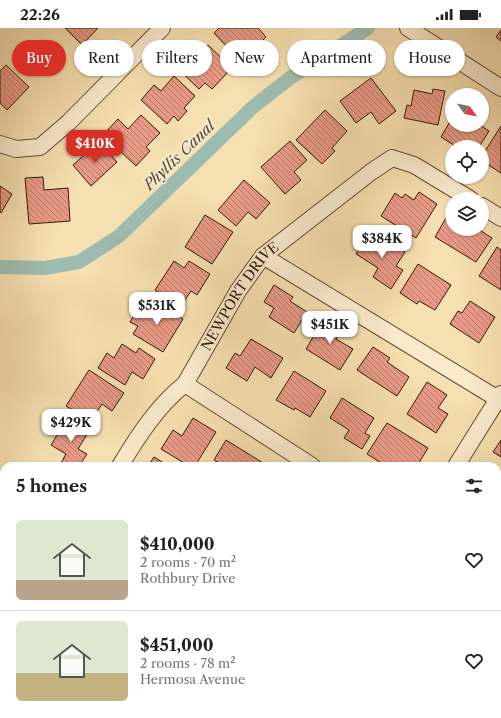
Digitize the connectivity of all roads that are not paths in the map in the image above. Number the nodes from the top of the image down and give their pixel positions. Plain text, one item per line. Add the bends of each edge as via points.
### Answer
1 (408, 28) edge
2 (156, 30) edge
3 (501, 88) edge
4 (0, 144) edge
5 (458, 192) edge
6 (489, 210) edge
7 (501, 218) edge
8 (263, 256) junction
9 (185, 384) junction
10 (499, 397) edge
11 (122, 462) edge
12 (306, 462) edge
13 (458, 462) edge

1 - 3 street
2 - 4 street via 69,122 40,147 16,149
5 - 8 street, NEWPORT DRIVE via 414,165 392,158
6 - 7 street
8 - 9 street, NEWPORT DRIVE via 238,291
8 - 10 street
9 - 11 street, NEWPORT DRIVE via 174,393 140,434
9 - 12 street
10 - 13 street

